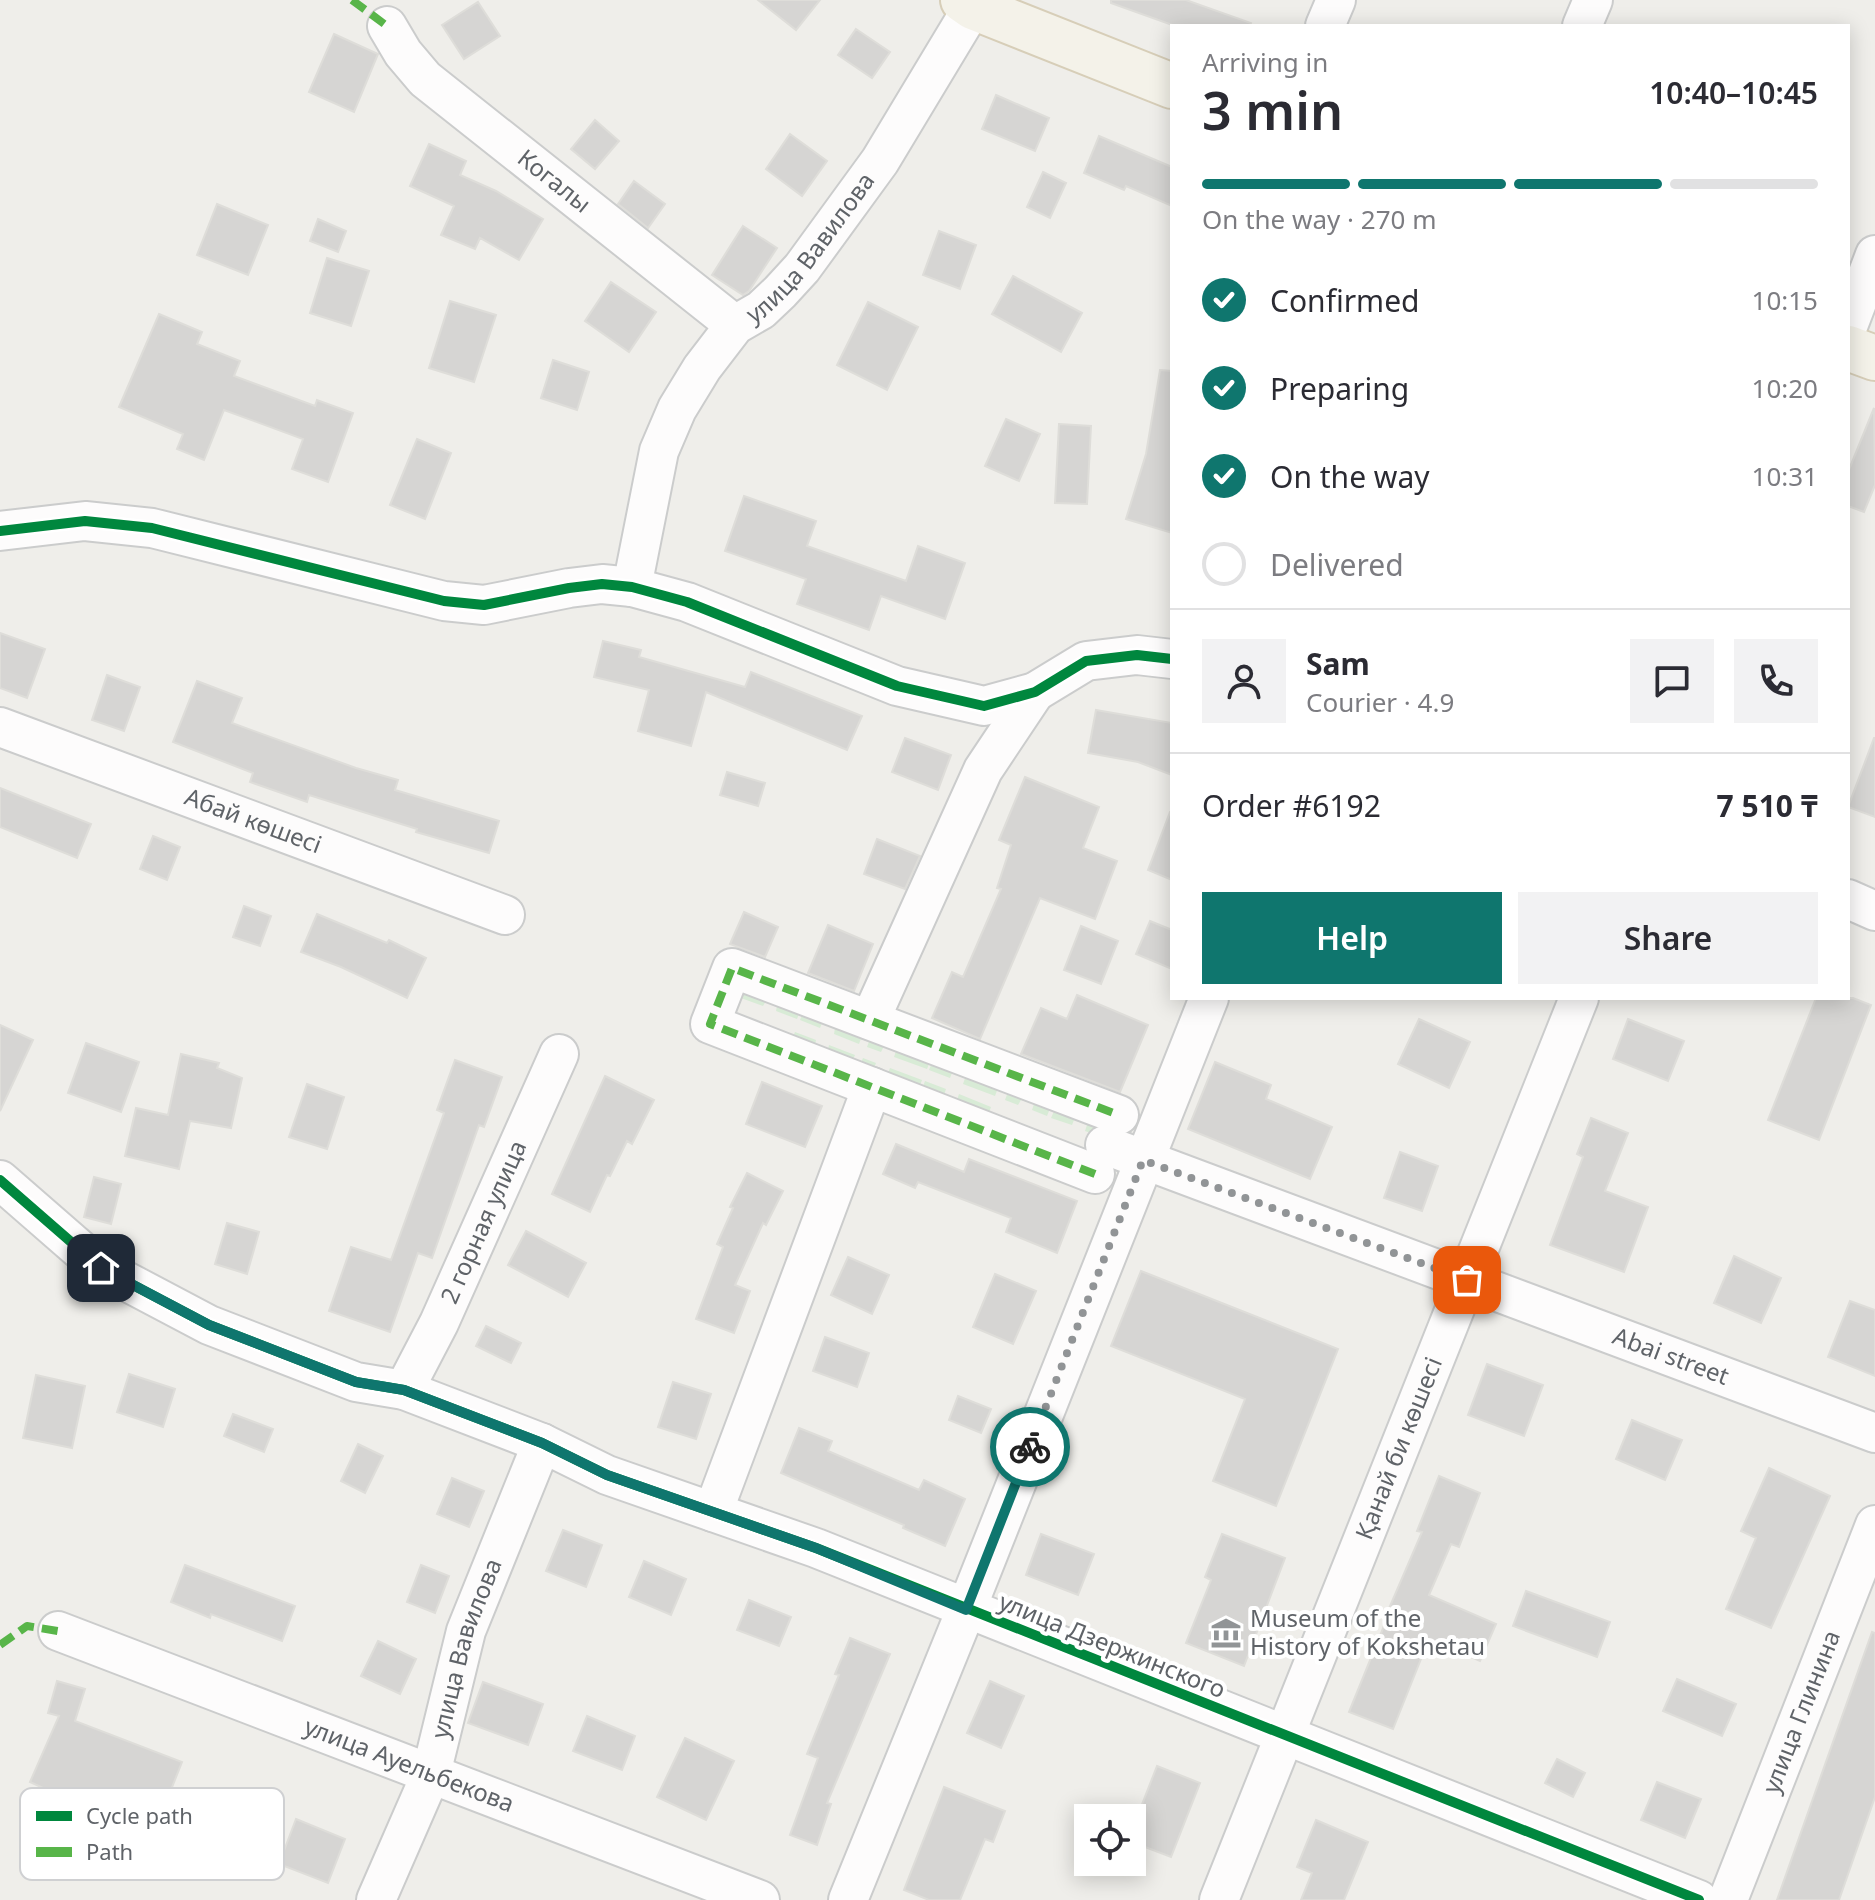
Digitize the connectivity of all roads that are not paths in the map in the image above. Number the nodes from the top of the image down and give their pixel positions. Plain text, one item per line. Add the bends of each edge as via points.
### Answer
1 (1336, 0) edge
2 (1593, 0) edge
3 (971, 2) edge
4 (1326, 24) edge
5 (1583, 24) edge
6 (387, 26) dead end
7 (1170, 85) edge
8 (1875, 255) edge
9 (1850, 321) edge
10 (735, 325) junction
11 (1850, 349) edge
12 (1875, 358) edge
13 (0, 531) edge
14 (632, 587) junction
15 (1170, 659) edge
16 (1035, 692) junction
17 (0, 727) edge
18 (1850, 900) edge
19 (1875, 911) edge
20 (505, 915) dead end
21 (1208, 1000) edge
22 (1578, 1000) edge
23 (870, 1020) junction
24 (559, 1054) dead end
25 (872, 1087) junction
26 (1106, 1145) junction
27 (1143, 1160) junction
28 (0, 1180) edge
29 (1467, 1280) junction
30 (404, 1390) junction
31 (1875, 1433) edge
32 (542, 1443) junction
33 (713, 1512) junction
34 (1875, 1525) edge
35 (966, 1610) junction
36 (58, 1631) dead end
37 (1284, 1737) junction
38 (431, 1774) junction
39 (376, 1900) edge
40 (760, 1900) edge
41 (848, 1900) edge
42 (1219, 1900) edge
43 (1699, 1900) edge
44 (1728, 1900) edge

1 - 4 street
2 - 5 street
3 - 7 main road
3 - 10 street, улица Вавилова via 880,161 802,268 761,310
6 - 10 street, Когалы via 425,79
8 - 9 street
10 - 14 street, улица Вавилова via 677,409 659,451
11 - 12 main road
13 - 14 street via 85,521 152,528 444,601 484,605 569,588
14 - 16 street via 687,602 897,686 984,706
15 - 16 street via 1137,655 1086,661
16 - 23 street via 983,770
17 - 20 street, Абай көшесі
18 - 19 street
21 - 27 street
22 - 29 street, Қанай би көшесі
23 - 25 street via 732,968 710,1024
23 - 26 street
24 - 30 street, 2 горная улица
25 - 26 street
25 - 33 street
26 - 27 street
27 - 29 street
27 - 35 street
28 - 30 street, улица Дзержинского via 101,1268 209,1325 356,1382
29 - 31 street, Abai street
29 - 37 street, Қанай би көшесі
30 - 32 street, улица Дзержинского
32 - 33 street, улица Дзержинского via 607,1475
32 - 38 street, улица Вавилова via 466,1631
33 - 35 street, улица Дзержинского
34 - 44 street, улица Глинина
35 - 37 street, улица Дзержинского
35 - 41 street
36 - 38 street, улица Ауельбекова
37 - 42 street, Қанай би көшесі
37 - 43 street, улица Дзержинского
38 - 39 street, улица Вавилова
38 - 40 street, улица Ауельбекова

